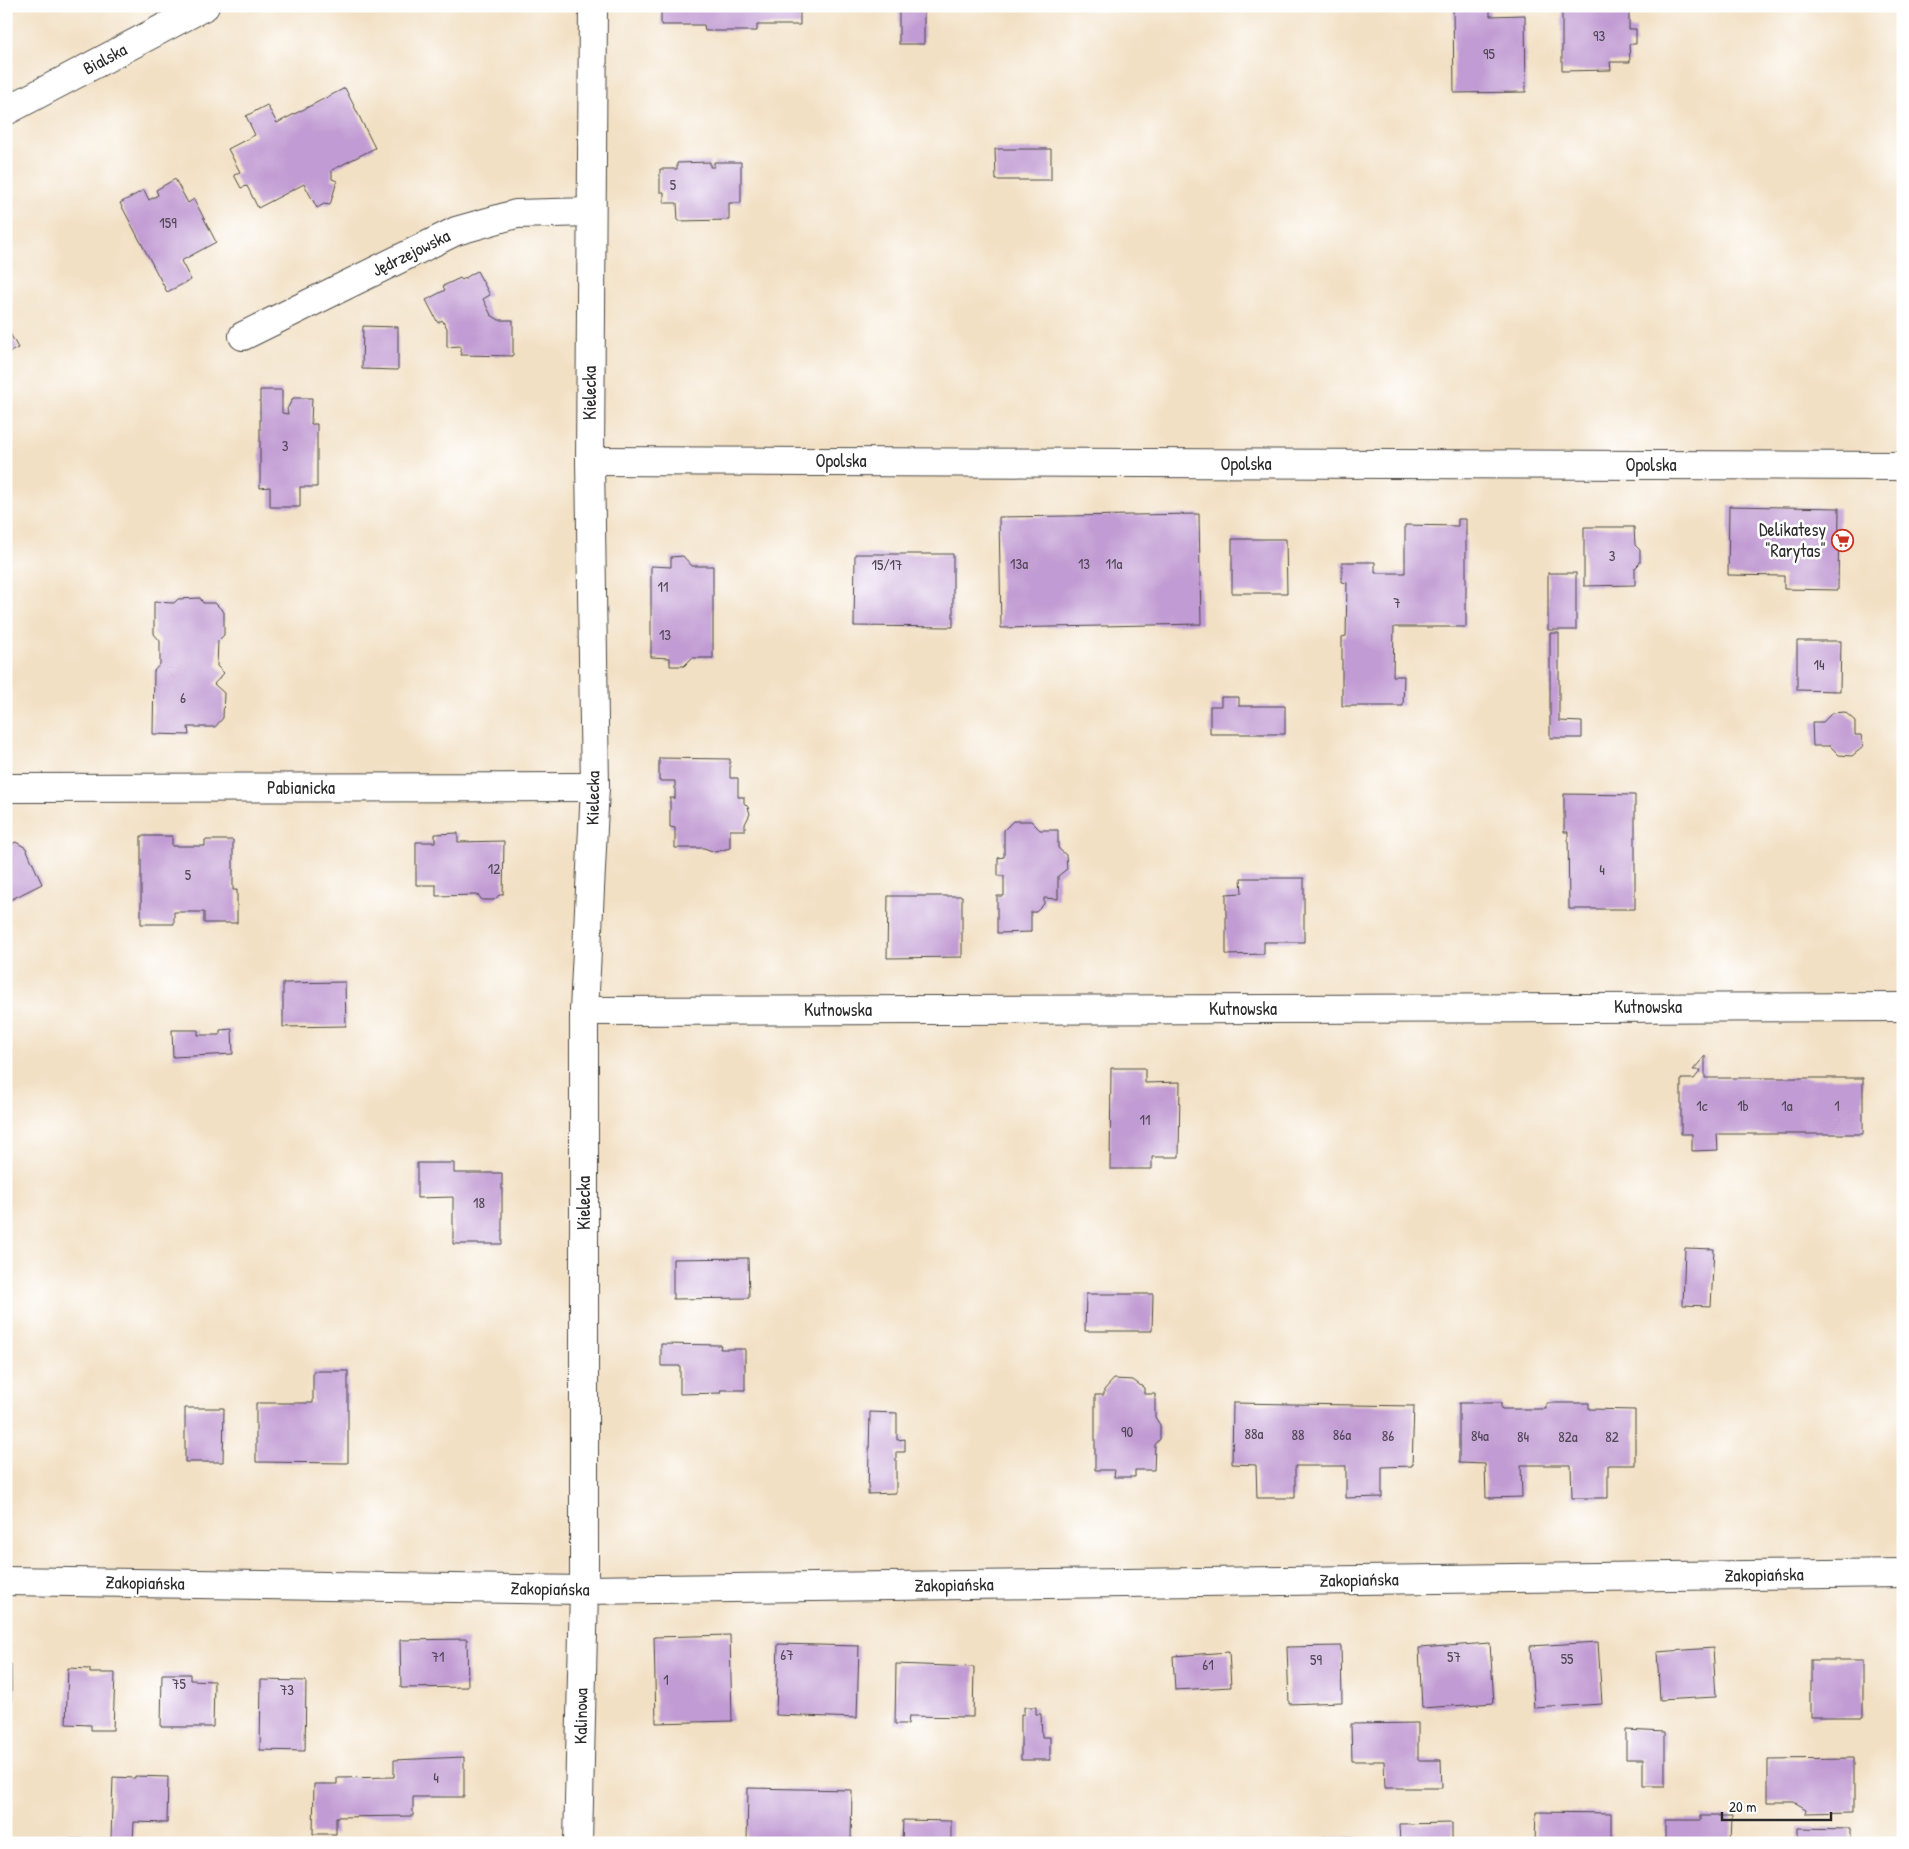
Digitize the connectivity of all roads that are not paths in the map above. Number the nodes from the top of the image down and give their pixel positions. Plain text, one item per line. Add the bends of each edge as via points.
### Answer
1 (205, 6) edge
2 (593, 6) edge
3 (6, 111) edge
4 (590, 212) junction
5 (243, 336) dead end
6 (590, 461) junction
7 (1903, 466) edge
8 (595, 787) junction
9 (7, 788) edge
10 (1903, 1007) edge
11 (584, 1010) junction
12 (1903, 1574) edge
13 (6, 1581) edge
14 (584, 1590) junction
15 (578, 1843) edge

1 - 3 street, Bialska
2 - 4 street, Kielecka
4 - 5 street, Jędrzejowska via 516,214 456,231
4 - 6 street, Kielecka
6 - 7 street, Opolska
6 - 8 street, Kielecka
8 - 9 street, Pabianicka
8 - 11 street, Kielecka
10 - 11 street, Kutnowska
11 - 14 street, Kielecka
12 - 14 street, Zakopiańska
13 - 14 street, Zakopiańska
14 - 15 street, Kalinowa

